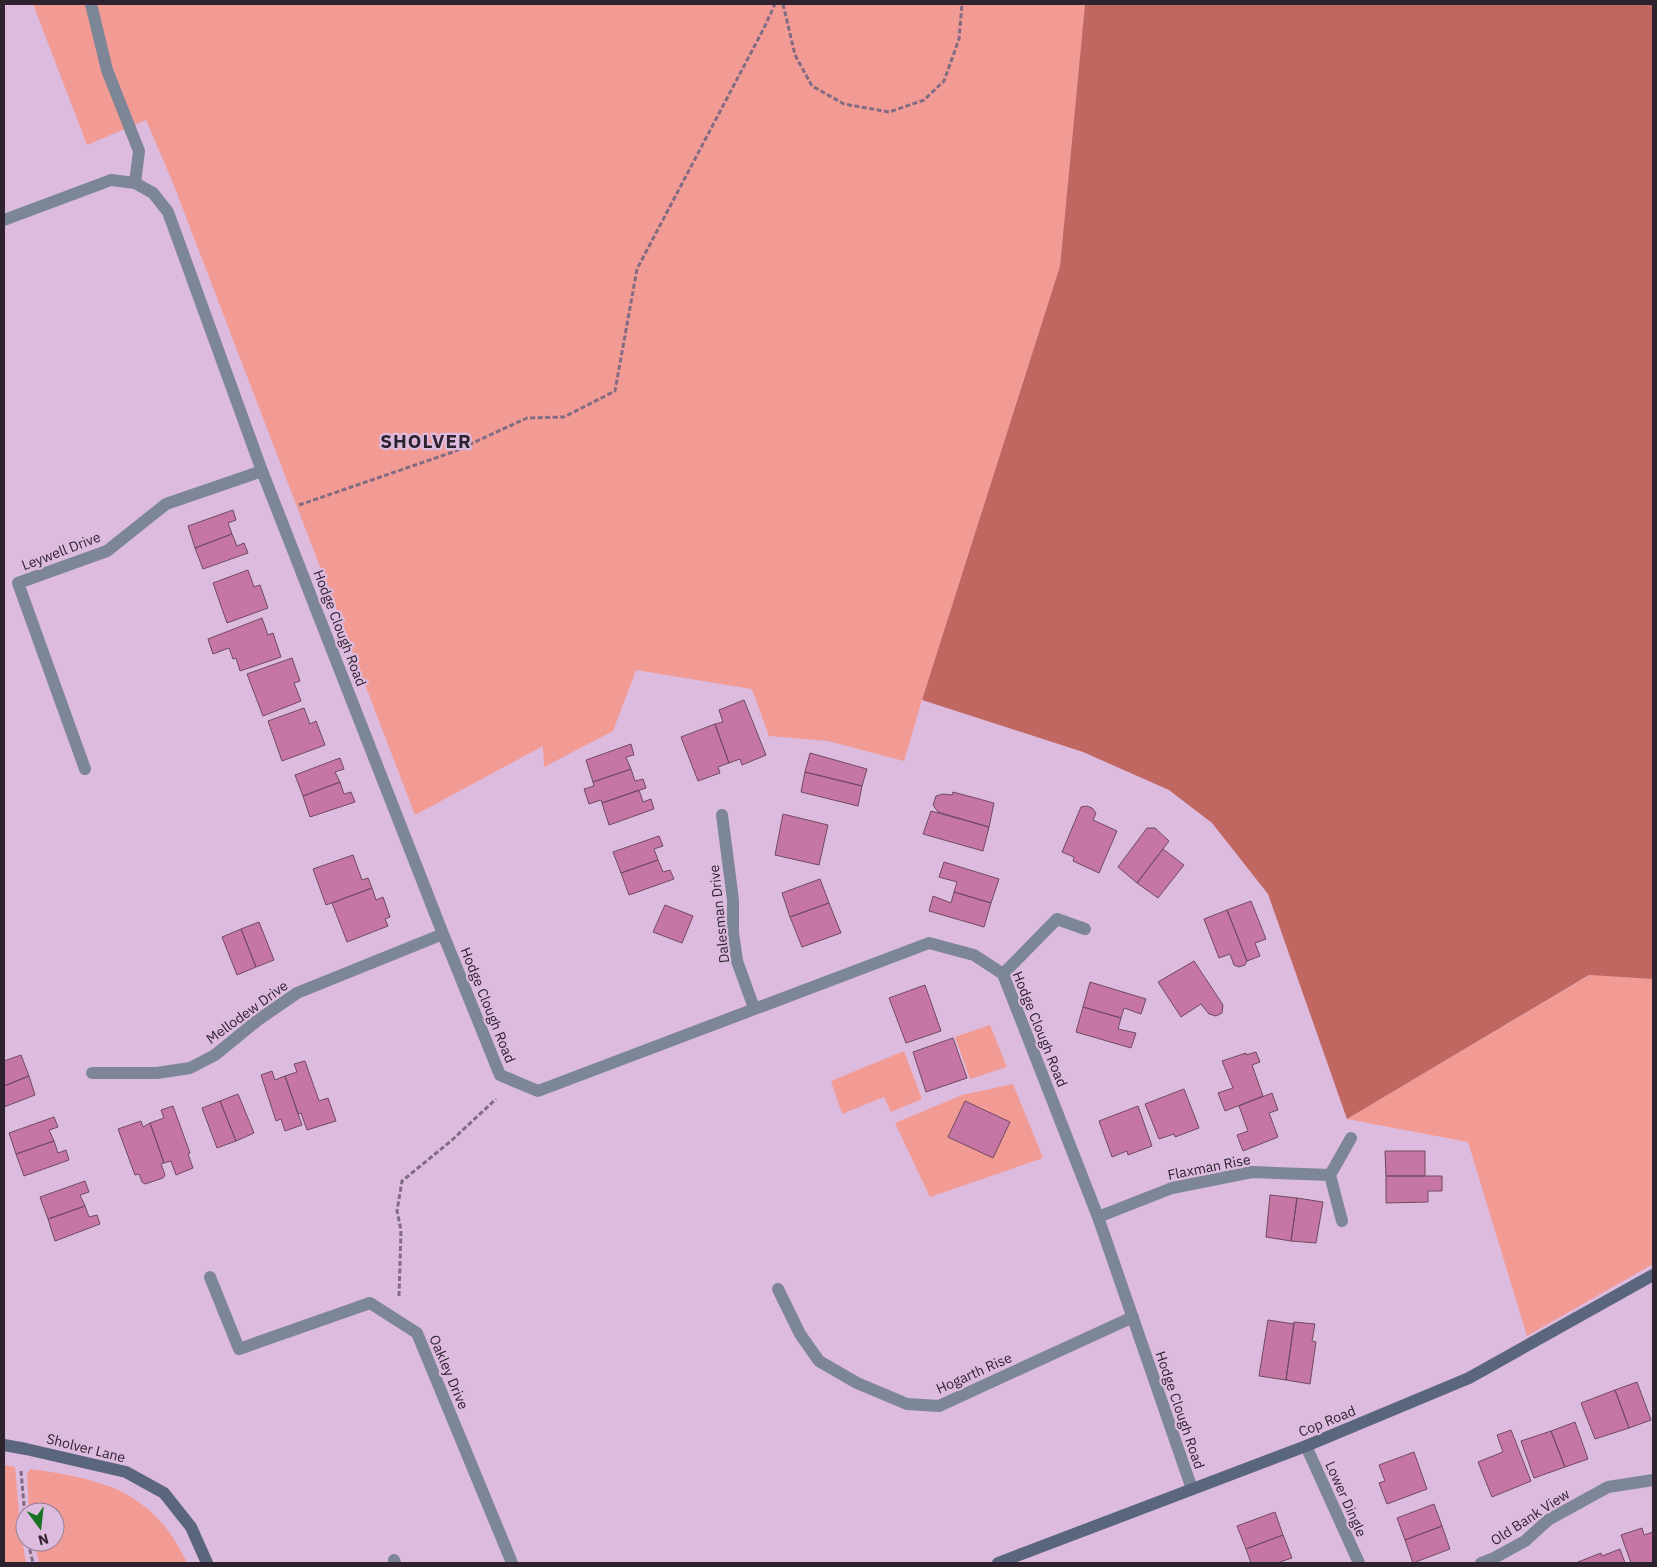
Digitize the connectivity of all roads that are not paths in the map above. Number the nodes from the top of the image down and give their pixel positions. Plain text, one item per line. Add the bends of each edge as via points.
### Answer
1 (91, 4) edge
2 (135, 184) junction
3 (4, 220) edge
4 (262, 470) junction
5 (85, 769) dead end
6 (722, 815) dead end
7 (1085, 929) dead end
8 (443, 934) junction
9 (1003, 974) junction
10 (754, 1008) junction
11 (92, 1072) dead end
12 (1351, 1138) dead end
13 (1330, 1175) junction
14 (1098, 1217) junction
15 (1342, 1221) dead end
16 (1653, 1275) edge
17 (210, 1277) dead end
18 (778, 1289) dead end
19 (1133, 1317) junction
20 (4, 1445) edge
21 (1306, 1446) junction
22 (1653, 1480) edge
23 (1192, 1489) junction
24 (207, 1563) edge
25 (512, 1563) edge
26 (998, 1563) edge
27 (1359, 1563) edge
28 (1481, 1563) edge

1 - 2 street via 107,70 139,151
2 - 3 street, Hodge Clough Road via 111,180
2 - 4 street, Hodge Clough Road via 153,193 168,212
4 - 5 street, Leywell Drive via 166,504 108,551 18,583
4 - 8 street, Hodge Clough Road
6 - 10 street, Dalesman Drive via 737,962
7 - 9 street via 1058,919
8 - 10 street, Hodge Clough Road via 500,1075 538,1091
8 - 11 street, Mellodew Drive via 297,993 215,1055 190,1068 157,1073
9 - 10 street, Hodge Clough Road via 974,955 929,943
9 - 14 street, Hodge Clough Road
12 - 13 street
13 - 14 street, Flaxman Rise via 1252,1172 1172,1188
13 - 15 street
14 - 19 street, Hodge Clough Road
16 - 21 street, Cop Road via 1470,1378
17 - 25 street, Oakley Drive via 240,1349 370,1303 416,1333
18 - 19 street, Hogarth Rise via 800,1334 820,1362 857,1383 906,1404 939,1406
19 - 23 street, Hodge Clough Road
20 - 24 street, Sholver Lane via 126,1472 164,1493 191,1527
21 - 23 street, Cop Road
21 - 27 street, Lower Dingle
22 - 28 street, Old Bank View via 1608,1487 1548,1520 1525,1541
23 - 26 street, Cop Road

